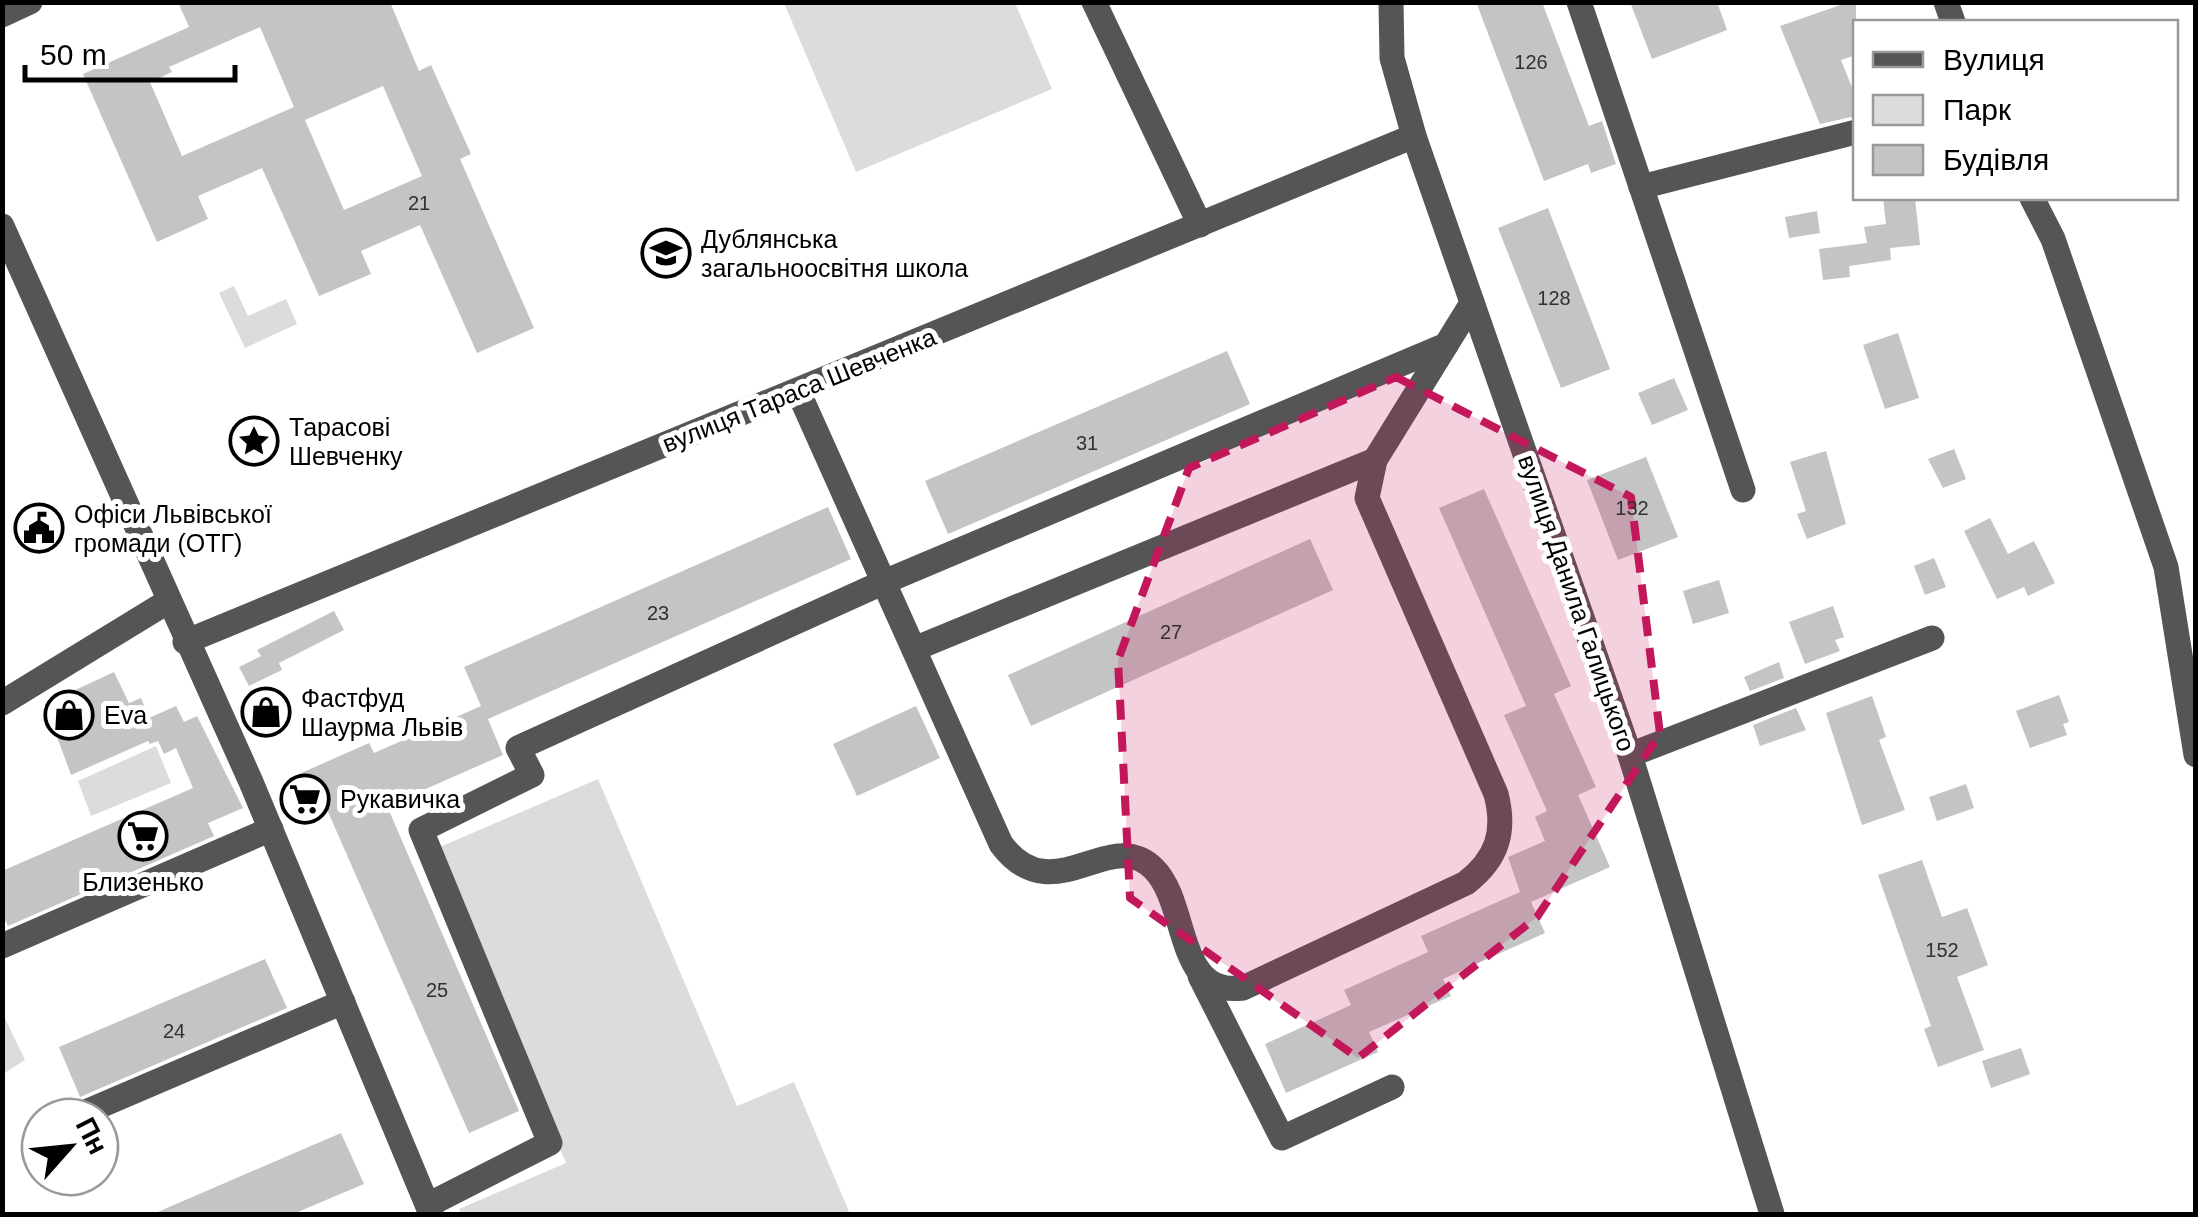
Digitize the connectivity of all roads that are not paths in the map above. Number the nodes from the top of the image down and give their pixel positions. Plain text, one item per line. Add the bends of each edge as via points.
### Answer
1 (30, 2) edge
2 (1094, 2) edge
3 (1390, 2) edge
4 (1579, 2) edge
5 (2, 15) edge
6 (1853, 133) edge
7 (1414, 136) junction
8 (1641, 187) junction
9 (2033, 200) edge
10 (1200, 225) junction
11 (2, 226) edge
12 (1472, 303) junction
13 (1446, 345) junction
14 (798, 390) junction
15 (1375, 460) junction
16 (1743, 490) dead end
17 (884, 582) junction
18 (167, 602) junction
19 (1932, 638) dead end
20 (185, 642) junction
21 (914, 649) junction
22 (2, 703) edge
23 (1630, 755) junction
24 (2196, 755) edge
25 (270, 829) junction
26 (2, 946) edge
27 (1198, 971) junction
28 (343, 1002) junction
29 (1392, 1087) dead end
30 (120, 1097) edge
31 (430, 1210) edge
32 (1770, 1210) edge

1 - 5 street
2 - 10 street
3 - 7 street, вулиця Данила Галицького via 1392,58
4 - 8 street
6 - 8 street
7 - 10 street, вулиця Тараса Шевченка
7 - 12 street, вулиця Данила Галицького
8 - 16 street
9 - 24 street via 2053,239 2166,567
10 - 14 street, вулиця Тараса Шевченка
11 - 18 street
12 - 13 street
12 - 23 street, вулиця Данила Галицького
13 - 15 street
13 - 17 street
14 - 17 street
14 - 20 street, вулиця Тараса Шевченка
15 - 21 street
15 - 27 street via 1367,498 1496,794 1501,824 1494,854 1466,882 1243,988 1217,987
17 - 21 street
17 - 31 street via 518,748 532,775 420,830 550,1144
18 - 20 street
18 - 22 street
19 - 23 street
20 - 25 street
21 - 27 street via 1012,858 1042,873 1115,856 1142,860 1162,879
23 - 32 street, вулиця Данила Галицького
25 - 26 street
25 - 28 street
27 - 29 street via 1282,1138
28 - 30 street
28 - 31 street

